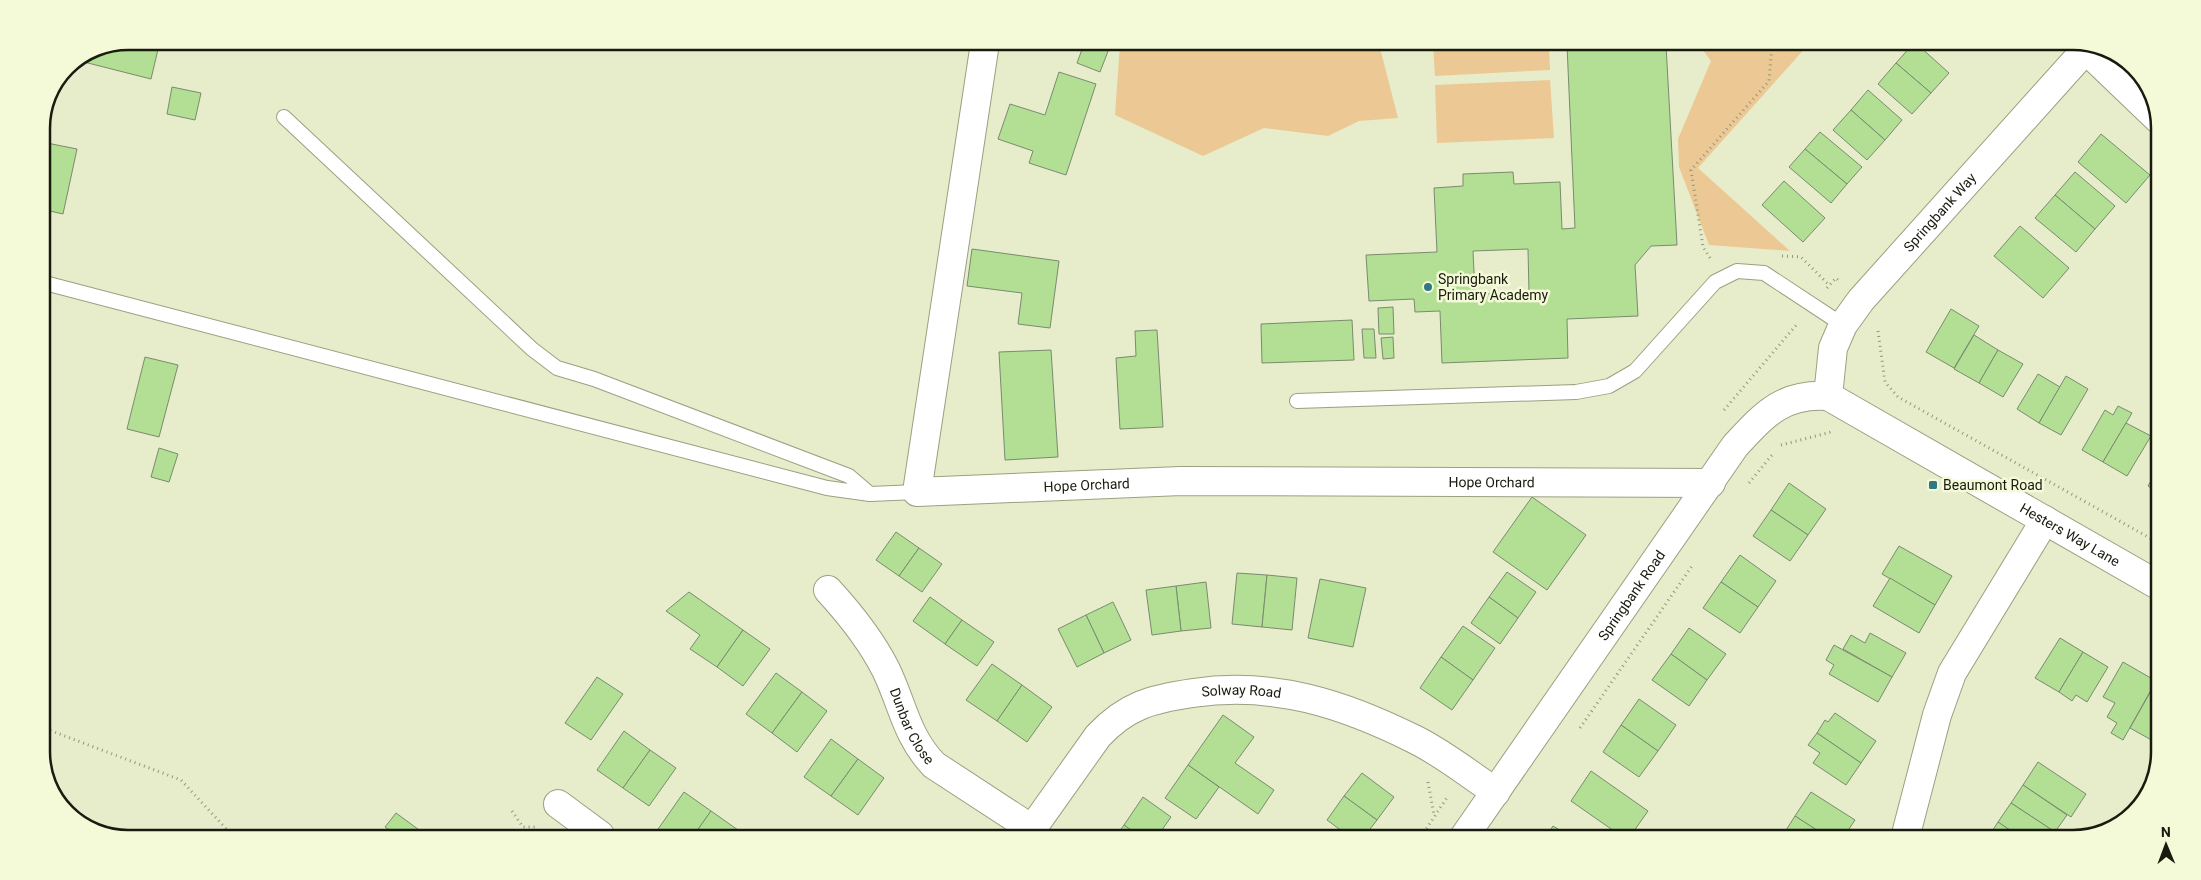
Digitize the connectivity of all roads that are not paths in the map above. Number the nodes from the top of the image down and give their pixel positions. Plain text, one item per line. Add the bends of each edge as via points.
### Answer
1 (984, 50) edge
2 (2084, 51) edge
3 (2092, 53) edge
4 (2149, 110) edge
5 (284, 117) dead end
6 (50, 284) edge
7 (1843, 325) junction
8 (1828, 396) junction
9 (1297, 401) dead end
10 (1711, 483) junction
11 (917, 492) junction
12 (870, 494) junction
13 (2045, 520) junction
14 (2151, 581) edge
15 (828, 590) dead end
16 (1496, 792) junction
17 (558, 804) dead end
18 (593, 830) edge
19 (1025, 830) edge
20 (1031, 830) edge
21 (1469, 830) edge
22 (1907, 830) edge

1 - 11 street
2 - 7 street, Springbank Way via 1861,300
3 - 4 street
5 - 12 lane via 532,349 557,368 594,379 849,476
6 - 12 lane via 827,488
7 - 8 street, Springbank Way via 1833,348
7 - 9 lane via 1764,273 1737,271 1715,282 1635,372 1609,386 1576,392
8 - 10 street, Springbank Road via 1801,396 1766,414 1735,446
8 - 13 street, Hesters Way Lane
10 - 11 street, Hope Orchard via 1181,481
10 - 16 street, Springbank Road
11 - 12 lane
13 - 14 street, Hesters Way Lane
13 - 22 street via 1952,673 1937,715
15 - 19 street, Dunbar Close via 851,614 870,642 922,753
16 - 20 street, Solway Road via 1418,740 1332,703 1269,691 1204,691 1140,704 1110,723
16 - 21 street, Springbank Road
17 - 18 street

